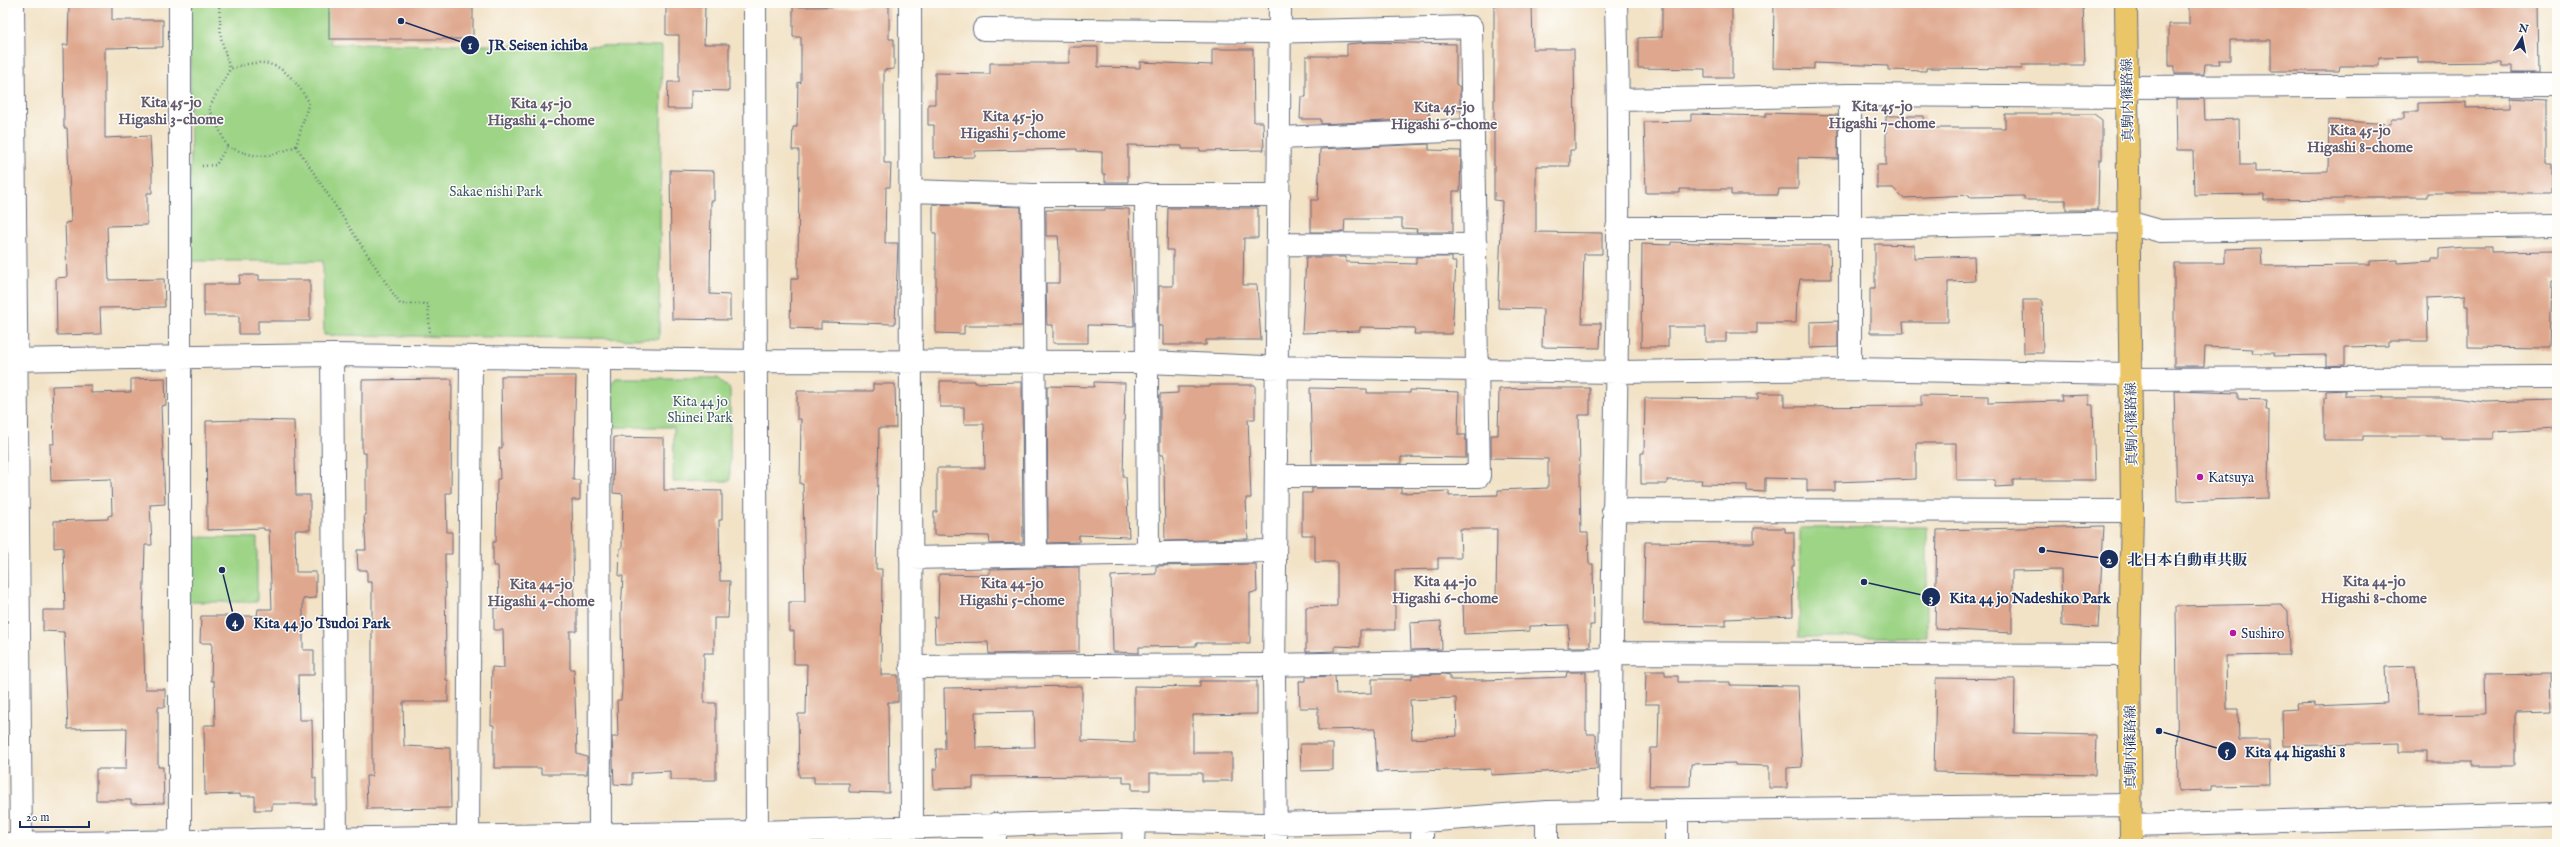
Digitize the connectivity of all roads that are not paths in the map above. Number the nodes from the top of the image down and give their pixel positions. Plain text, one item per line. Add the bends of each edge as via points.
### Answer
1 (13, 3) edge
2 (180, 3) edge
3 (755, 3) edge
4 (910, 3) edge
5 (1280, 3) edge
6 (1616, 3) edge
7 (2126, 3) edge
8 (984, 29) dead end
9 (1280, 32) junction
10 (2557, 85) edge
11 (2126, 92) junction
12 (1850, 95) junction
13 (1618, 100) junction
14 (9, 118) edge
15 (1473, 130) junction
16 (1279, 138) junction
17 (912, 191) junction
18 (1146, 194) junction
19 (1033, 195) junction
20 (1279, 195) junction
21 (2128, 222) junction
22 (2557, 225) edge
23 (1851, 227) junction
24 (1617, 228) junction
25 (1279, 244) junction
26 (1476, 245) junction
27 (332, 355) junction
28 (180, 357) junction
29 (471, 357) junction
30 (598, 359) junction
31 (10, 360) edge
32 (912, 360) junction
33 (756, 361) junction
34 (1033, 361) junction
35 (1148, 362) junction
36 (1278, 368) junction
37 (1850, 369) junction
38 (1478, 370) junction
39 (1617, 372) junction
40 (2130, 376) junction
41 (2557, 377) edge
42 (1276, 476) junction
43 (1613, 510) junction
44 (2132, 511) junction
45 (1275, 551) junction
46 (1148, 553) junction
47 (1036, 556) junction
48 (911, 558) junction
49 (2129, 655) junction
50 (1612, 656) junction
51 (1274, 665) junction
52 (911, 667) junction
53 (11, 678) edge
54 (1676, 810) junction
55 (1610, 811) junction
56 (1547, 812) junction
57 (2557, 814) edge
58 (1134, 821) junction
59 (1422, 821) junction
60 (2131, 825) edge
61 (600, 833) junction
62 (995, 834) edge
63 (1276, 834) edge
64 (912, 835) edge
65 (468, 836) junction
66 (645, 838) edge
67 (757, 838) edge
68 (505, 839) edge
69 (336, 841) edge
70 (180, 842) edge
71 (15, 844) edge
72 (1133, 844) edge
73 (1422, 844) edge
74 (1547, 844) edge
75 (1677, 844) edge

1 - 14 street
2 - 28 street
3 - 33 street
4 - 17 street
5 - 9 street
6 - 13 street
7 - 11 main road, 真駒内篠路線
8 - 9 street
9 - 15 street via 1471,27
9 - 16 street
10 - 11 street
11 - 12 street
11 - 21 main road, 真駒内篠路線
12 - 13 street
12 - 23 street
13 - 24 street
14 - 31 street
15 - 16 street
15 - 26 street
16 - 20 street
17 - 19 street
17 - 32 street
18 - 19 street
18 - 20 street
18 - 35 street
19 - 34 street
20 - 25 street
21 - 22 street via 2160,231
21 - 23 street
21 - 40 main road, 真駒内篠路線
23 - 24 street
23 - 37 street
24 - 39 street
25 - 26 street
25 - 36 street
26 - 38 street
27 - 28 street
27 - 29 street
27 - 69 street
28 - 31 street
28 - 70 street
29 - 30 street
29 - 65 street
30 - 33 street
30 - 61 street
31 - 53 street
32 - 33 street
32 - 34 street
32 - 48 street
33 - 67 street
34 - 35 street
34 - 47 street
35 - 36 street
35 - 46 street
36 - 38 street
36 - 42 street
37 - 39 street
37 - 40 street
38 - 39 street
38 - 42 street via 1479,476
39 - 43 street
40 - 41 street
40 - 44 main road, 真駒内篠路線
42 - 45 street
43 - 44 street
43 - 50 street
44 - 49 main road, 真駒内篠路線
45 - 46 street
45 - 51 street
46 - 47 street
47 - 48 street
48 - 52 street
49 - 50 street
49 - 60 main road, 真駒内篠路線
50 - 51 street
50 - 55 street
51 - 52 street
51 - 63 street
52 - 64 street
53 - 71 street
54 - 55 street
54 - 60 street
54 - 75 street
55 - 56 street
56 - 59 street
56 - 74 street
57 - 60 street
58 - 62 street
58 - 63 street
58 - 72 street
59 - 63 street
59 - 73 street
61 - 66 street
61 - 68 street
62 - 64 street
64 - 67 street
65 - 68 street
65 - 69 street
66 - 67 street
69 - 70 street
70 - 71 street

